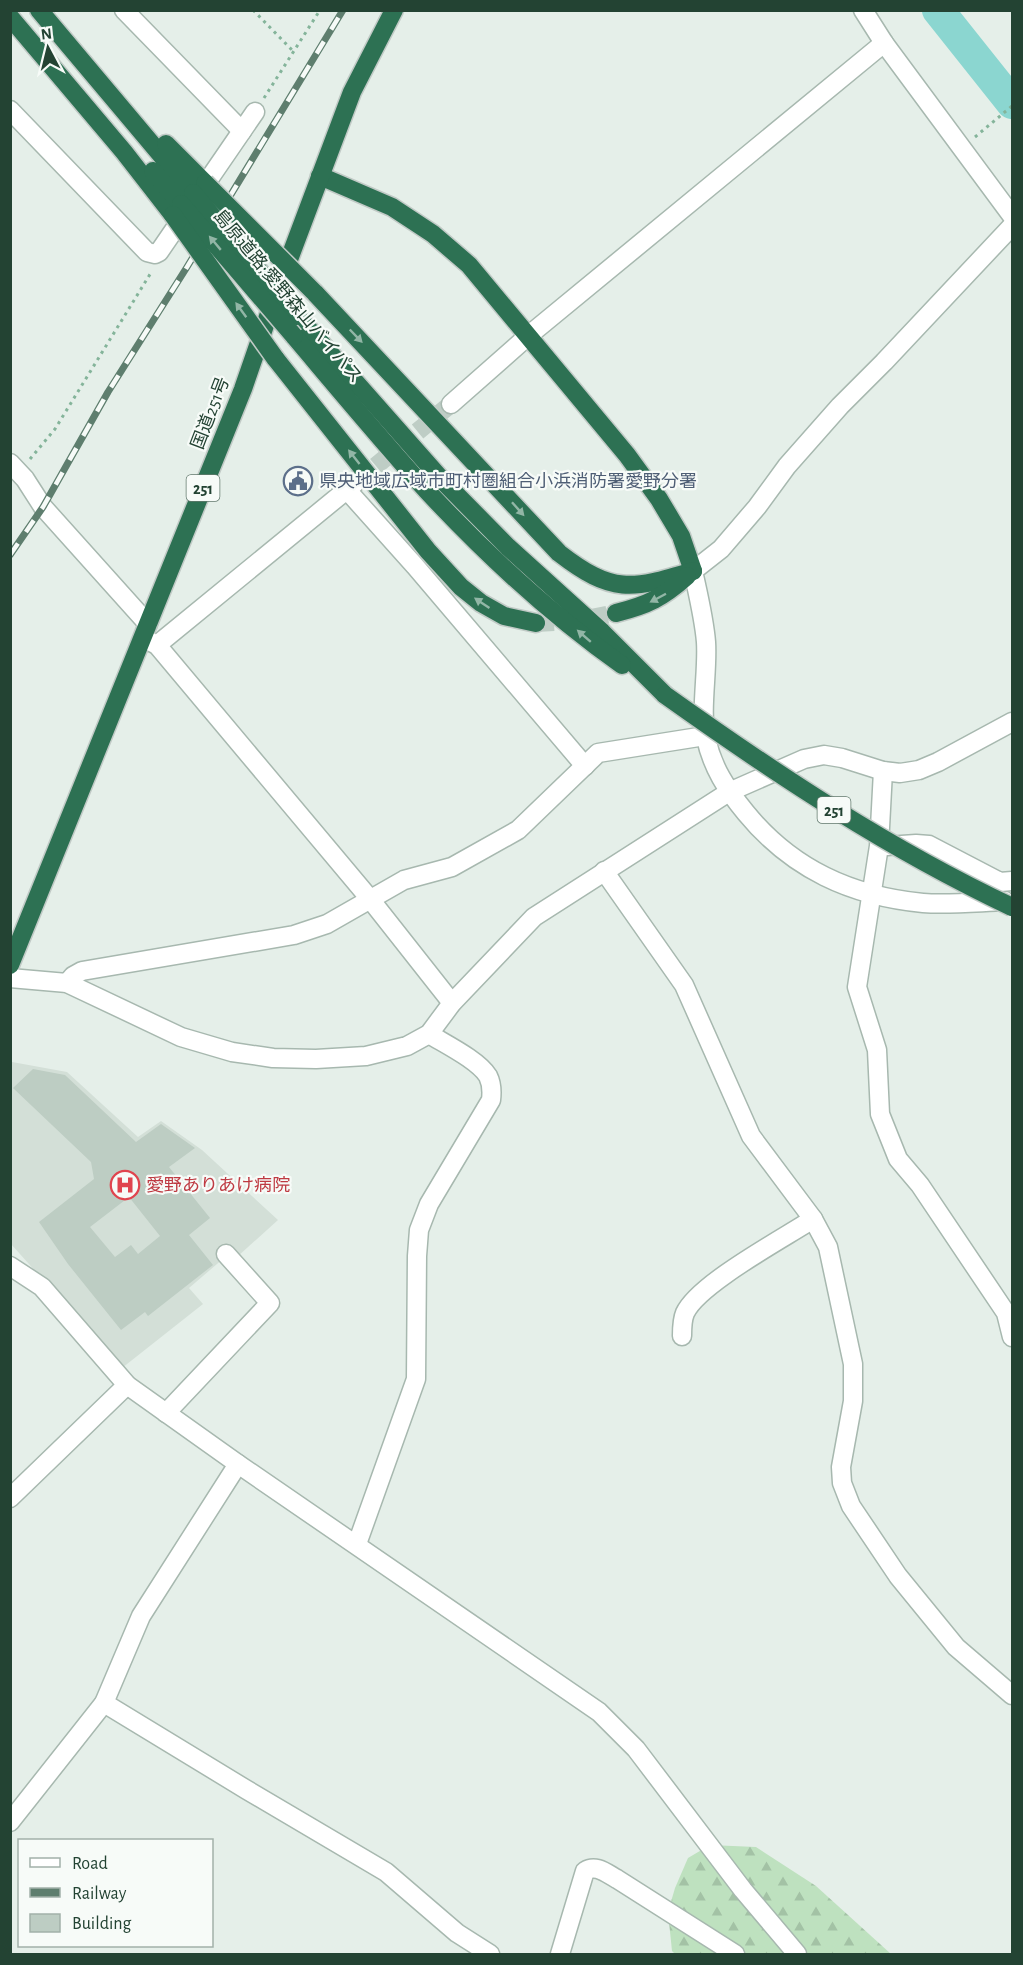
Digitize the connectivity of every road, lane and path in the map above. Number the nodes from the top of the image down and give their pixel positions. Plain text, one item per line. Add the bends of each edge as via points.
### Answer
1 (13, 10) edge
2 (39, 10) edge
3 (124, 10) edge
4 (253, 10) edge
5 (320, 10) edge
6 (394, 10) edge
7 (863, 10) edge
8 (10, 16) edge
9 (884, 43) junction
10 (293, 51) junction
11 (1012, 106) edge
12 (10, 110) edge
13 (255, 112) joint
14 (242, 131) junction
15 (961, 147) junction
16 (320, 176) junction
17 (188, 199) junction
18 (1012, 216) edge
19 (1012, 226) edge
20 (154, 254) junction
21 (528, 336) junction
22 (451, 404) tunnel mouth
23 (15, 468) edge
24 (693, 571) junction
25 (545, 592) junction
26 (616, 613) tunnel mouth
27 (536, 623) tunnel mouth
28 (149, 635) junction
29 (1012, 722) edge
30 (705, 736) junction
31 (585, 766) junction
32 (883, 771) junction
33 (729, 792) junction
34 (879, 846) junction
35 (604, 872) junction
36 (1012, 881) edge
37 (871, 895) junction
38 (370, 899) junction
39 (1012, 901) edge
40 (1012, 907) edge
41 (10, 965) edge
42 (10, 978) edge
43 (67, 983) junction
44 (452, 1004) junction
45 (429, 1034) junction
46 (813, 1219) junction
47 (226, 1254) dead end
48 (10, 1266) edge
49 (682, 1336) dead end
50 (1012, 1337) edge
51 (127, 1384) junction
52 (166, 1413) junction
53 (238, 1464) junction
54 (10, 1498) edge
55 (357, 1545) junction
56 (1012, 1695) edge
57 (104, 1703) junction
58 (10, 1822) edge
59 (490, 1954) edge
60 (560, 1954) edge
61 (735, 1954) edge
62 (797, 1954) edge

1 - 17 highway, 島原道路;愛野森山バイパス / 251
2 - 17 highway
3 - 14 street
4 - 10 path
5 - 10 path
6 - 16 highway, 国道251号 / 251 via 352,92
7 - 9 street
8 - 17 highway via 124,152
9 - 15 street
9 - 21 street
10 - 13 path
11 - 15 path
12 - 20 street via 147,252
13 - 14 street
14 - 20 street
15 - 18 street
16 - 21 highway via 392,207 433,234 469,265
16 - 28 highway, 国道251号 / 251
17 -> 24 highway, bridge via 315,294 559,553 582,571 629,586 651,584
17 - 25 highway, 島原道路;愛野森山バイパス / 251, bridge
25 -> 17 highway, 島原道路;愛野森山バイパス / 251, bridge via 495,558 429,492 294,336
27 -> 17 highway, bridge via 504,616 480,603 428,551 275,358
19 - 24 street via 840,406 721,549
20 - 23 path via 151,272 55,429
21 - 22 street
21 - 24 highway via 627,455 659,500 681,536
23 - 28 street
24 -> 26 highway via 667,594
24 - 30 street via 706,643
25 - 40 highway, 251, bridge via 594,644 755,759 858,825
28 - 31 street via 351,487
28 - 38 street
28 - 41 highway, 国道251号 / 251
29 - 32 street via 919,770
30 - 31 street via 598,753
30 - 33 street via 715,767
31 - 38 street via 518,830 452,867 404,880
32 - 33 street via 824,755 804,759
32 - 34 street
33 - 35 street
33 - 37 street via 758,828 790,856 827,879
34 - 36 street via 929,845 1000,882
34 - 37 street
35 - 44 street via 534,917
35 - 46 street via 684,985 751,1137
37 - 39 street via 924,903
37 - 50 street via 857,987 877,1050 880,1114 898,1159 920,1185 1006,1313
38 - 43 street via 327,924 294,935 82,971
38 - 44 street
42 - 43 street
43 - 45 street via 181,1037 242,1054 305,1059 366,1056 407,1046
44 - 45 street
45 - 55 street via 480,1066 492,1088 491,1100 429,1204 419,1230 416,1379
46 - 49 street via 714,1282 693,1300 684,1314
46 - 56 street via 833,1264 853,1364 853,1401 841,1467 842,1483 851,1506 898,1576 956,1647
47 - 52 street via 270,1303
48 - 51 street via 42,1287
51 - 52 street
51 - 54 street
52 - 53 street
53 - 55 street
53 - 57 street via 141,1616
55 - 62 street via 599,1712 636,1749
57 - 58 street
57 - 59 street via 386,1872 457,1933
60 - 61 street via 585,1871 597,1868

